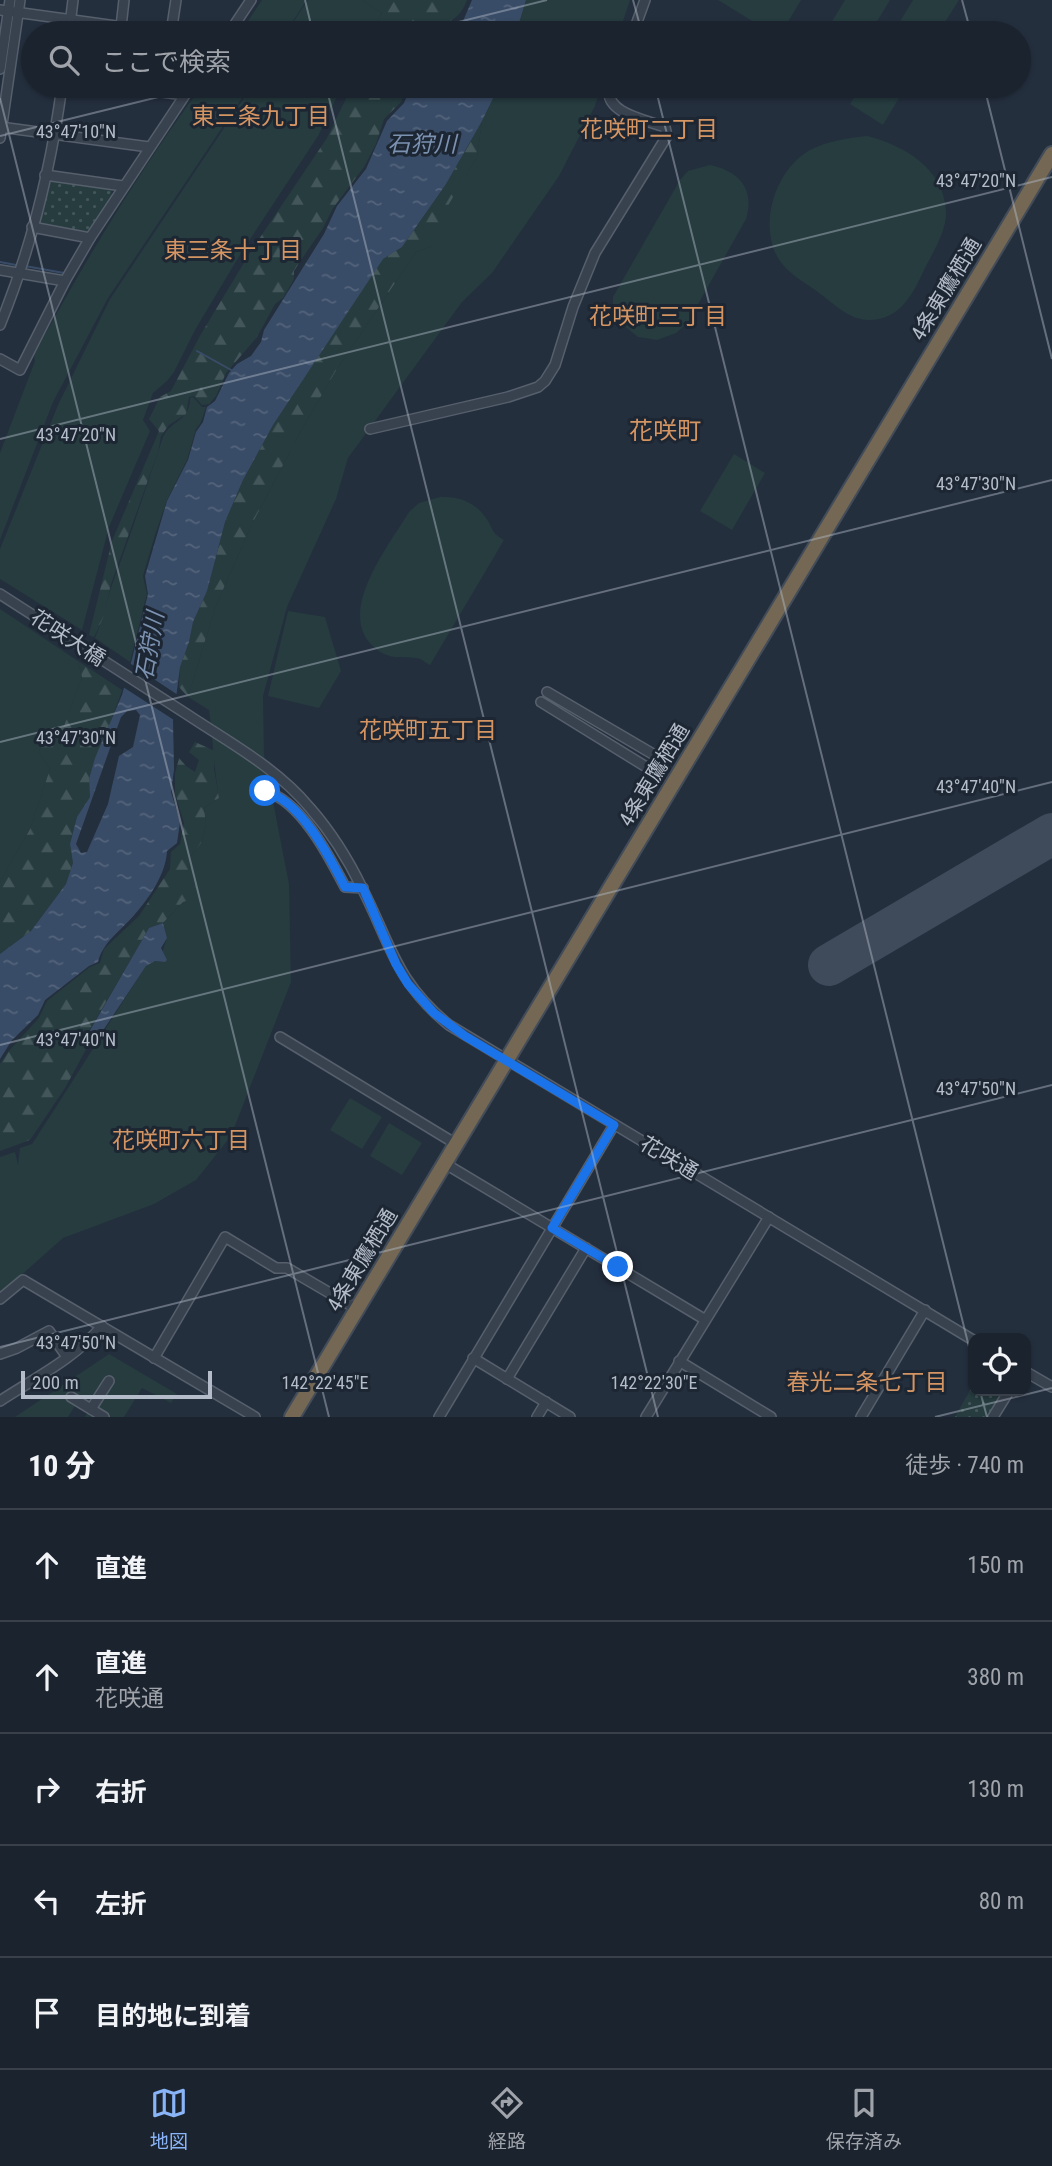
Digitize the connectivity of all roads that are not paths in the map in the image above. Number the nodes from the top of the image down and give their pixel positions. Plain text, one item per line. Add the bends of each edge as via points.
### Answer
1 (10, 0) edge
2 (20, 0) edge
3 (73, 0) edge
4 (124, 0) edge
5 (176, 0) edge
6 (251, 0) edge
7 (645, 0) edge
8 (9, 11) edge
9 (71, 20) junction
10 (78, 21) edge
11 (122, 21) edge
12 (172, 21) edge
13 (237, 21) edge
14 (637, 21) edge
15 (0, 69) edge
16 (60, 98) edge
17 (182, 98) edge
18 (609, 98) edge
19 (1, 127) edge
20 (55, 134) junction
21 (0, 138) edge
22 (149, 147) junction
23 (1052, 154) edge
24 (45, 175) junction
25 (123, 186) junction
26 (32, 227) junction
27 (90, 238) junction
28 (22, 268) junction
29 (0, 270) edge
30 (65, 281) junction
31 (0, 325) edge
32 (0, 359) edge
33 (370, 429) dead end
34 (0, 594) edge
35 (547, 692) dead end
36 (541, 702) dead end
37 (242, 751) joint
38 (265, 791) dead end
39 (363, 888) junction
40 (280, 1037) dead end
41 (506, 1061) junction
42 (614, 1125) junction
43 (456, 1144) junction
44 (444, 1163) junction
45 (769, 1217) junction
46 (552, 1228) junction
47 (586, 1248) junction
48 (0, 1299) edge
49 (357, 1309) junction
50 (925, 1310) junction
51 (705, 1319) junction
52 (102, 1326) junction
53 (968, 1337) edge
54 (0, 1354) edge
55 (67, 1357) junction
56 (153, 1358) junction
57 (473, 1358) junction
58 (679, 1361) junction
59 (1031, 1375) edge
60 (507, 1379) junction
61 (109, 1381) dead end
62 (1052, 1387) edge
63 (1006, 1396) edge
64 (71, 1397) dead end
65 (0, 1401) edge
66 (546, 1402) junction
67 (91, 1409) junction
68 (104, 1417) edge
69 (255, 1417) edge
70 (292, 1417) edge
71 (439, 1417) edge
72 (537, 1417) edge
73 (570, 1417) edge
74 (646, 1417) edge
75 (771, 1417) edge
76 (861, 1417) edge
77 (993, 1417) edge

1 - 8 street
2 - 8 street
3 - 9 street
4 - 11 street
5 - 12 street
6 - 13 street
7 - 14 street
8 - 9 street
8 - 15 street
8 - 19 street
9 - 10 street
16 - 20 street
17 - 22 street
18 - 33 street via 619,109 665,127 667,136 590,262 551,374 538,387 508,397
19 - 20 street
19 - 21 street
20 - 22 street
20 - 24 street
22 - 25 street
23 - 41 highway, 4条東鷹栖通
24 - 25 street
24 - 26 street
25 - 27 street
26 - 27 street
26 - 28 street
27 - 30 street
28 - 29 street
28 - 30 street
28 - 31 street
30 - 32 street via 20,370
34 - 37 street, 花咲大橋
35 - 36 street via 663,760 656,773
37 - 39 street, 花咲通 via 282,779 307,804
38 - 39 street via 284,800 311,829 345,887
39 - 41 street, 花咲通 via 396,964 419,998 449,1025
40 - 43 street
41 - 42 street, 花咲通
41 - 43 highway, 4条東鷹栖通
42 - 45 street, 花咲通
42 - 46 street
43 - 44 highway, 4条東鷹栖通
44 - 46 street
44 - 49 highway, 4条東鷹栖通
45 - 50 street, 花咲通
45 - 51 street
46 - 47 street
46 - 57 street
47 - 51 street
47 - 60 street
48 - 52 street via 23,1280
49 - 56 street via 225,1237
49 - 70 highway, 4条東鷹栖通
50 - 53 street, 花咲通
50 - 76 street
51 - 58 street
52 - 55 street
52 - 56 street
54 - 55 street via 49,1331
55 - 65 street
56 - 69 street
57 - 60 street
57 - 71 street
58 - 74 street
58 - 75 street
59 - 62 street
60 - 66 street
61 - 67 street
63 - 77 street
64 - 67 street
66 - 72 street
66 - 73 street
67 - 68 street

